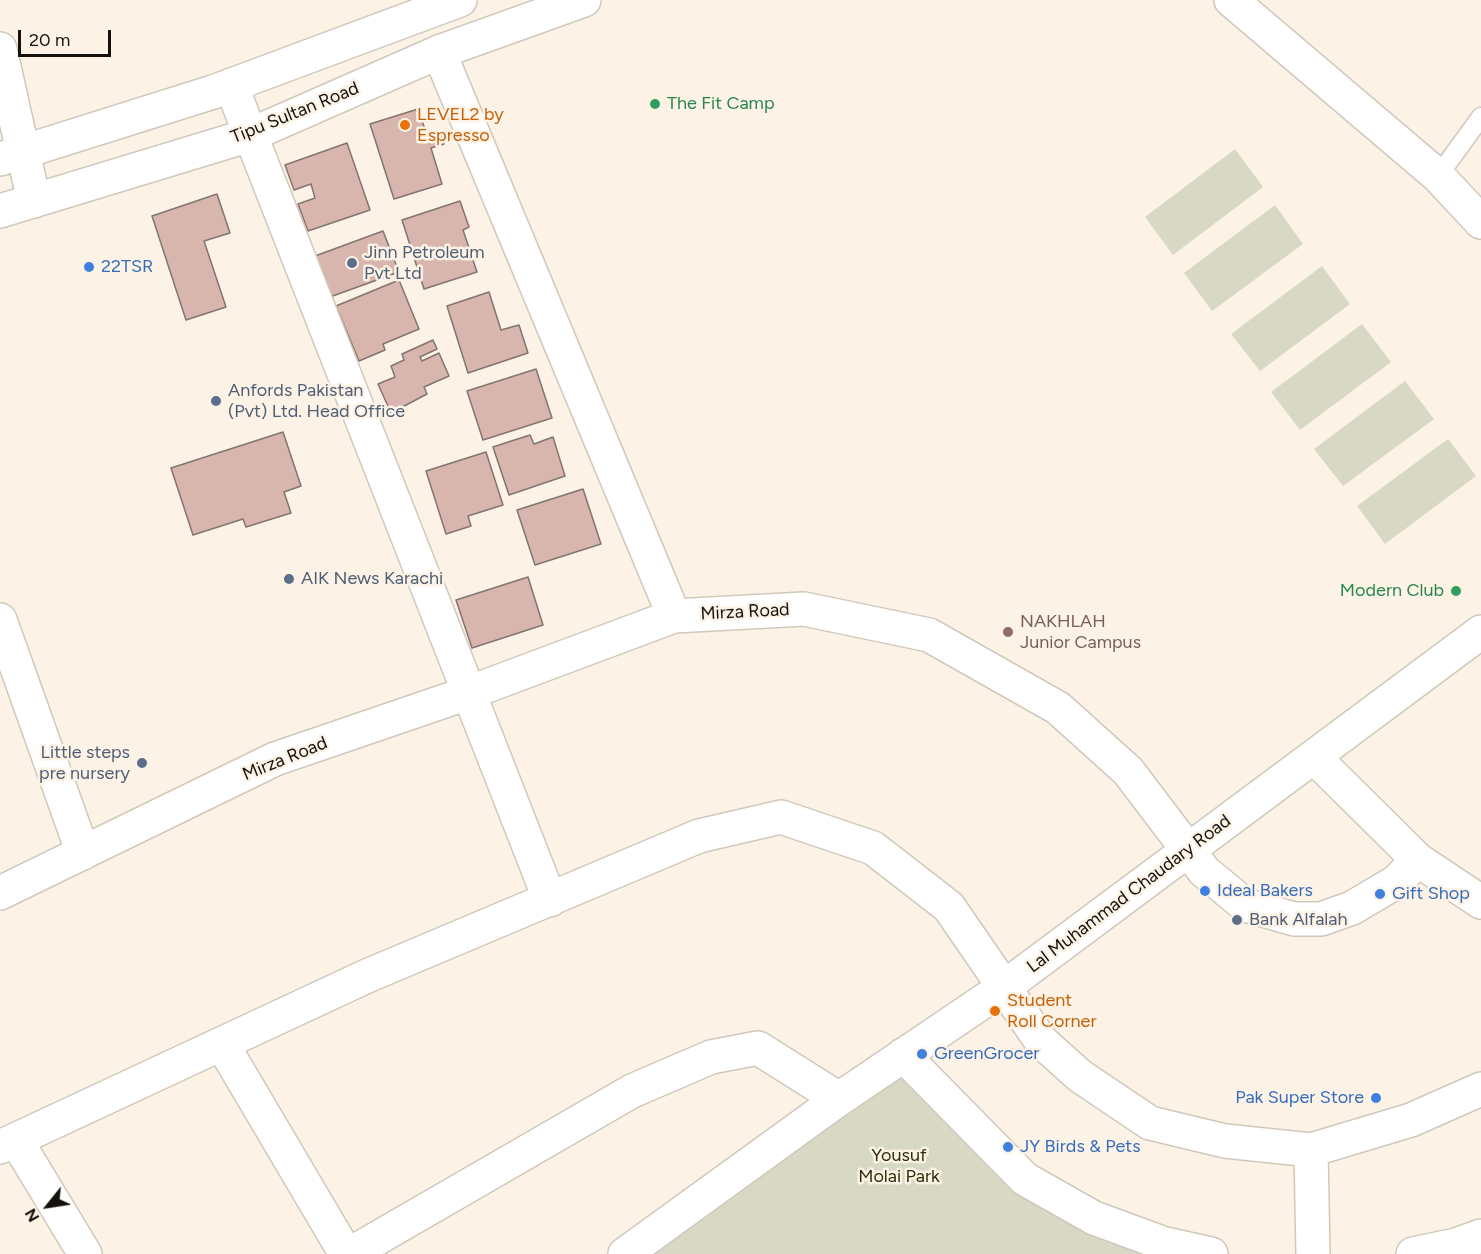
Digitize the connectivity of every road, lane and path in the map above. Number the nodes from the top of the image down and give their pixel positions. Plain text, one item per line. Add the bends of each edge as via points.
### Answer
1 (460, 0) edge
2 (584, 0) edge
3 (1232, 0) edge
4 (0, 49) edge
5 (439, 52) junction
6 (231, 85) junction
7 (1481, 117) edge
8 (250, 135) junction
9 (11, 155) edge
10 (1438, 176) junction
11 (34, 201) junction
12 (0, 211) edge
13 (1481, 222) edge
14 (674, 616) junction
15 (1481, 632) edge
16 (3, 638) edge
17 (468, 693) junction
18 (1314, 757) junction
19 (1187, 851) junction
20 (83, 853) junction
21 (1418, 860) junction
22 (0, 893) edge
23 (550, 900) junction
24 (1481, 902) edge
25 (1003, 987) junction
26 (222, 1044) junction
27 (903, 1055) junction
28 (1481, 1089) edge
29 (839, 1099) junction
30 (8, 1144) edge
31 (1311, 1150) junction
32 (1481, 1236) edge
33 (85, 1254) edge
34 (348, 1254) edge
35 (625, 1254) edge
36 (1211, 1254) edge
37 (1313, 1254) edge
38 (1413, 1254) edge

1 - 6 street
2 - 5 street, Tipu Sultan Road
3 - 10 street
4 - 9 street
5 - 8 street, Tipu Sultan Road
5 - 14 street
6 - 8 street
6 - 9 street
7 - 10 lane
8 - 11 street, Tipu Sultan Road
8 - 17 street
9 - 11 street
10 - 13 street
11 - 12 street, Tipu Sultan Road
14 - 17 street, Mirza Road
14 - 19 street, Mirza Road via 804,609 930,635 1058,708 1128,771
15 - 18 street, Lal Muhammad Chaudary Road
16 - 20 street
17 - 20 street, Mirza Road via 275,759
17 - 23 street
18 - 19 street, Lal Muhammad Chaudary Road
18 - 21 street
19 - 21 street, Mirza Road via 1204,871 1245,905 1294,919 1321,919 1352,908 1396,882
19 - 25 street, Lal Muhammad Chaudary Road
20 - 22 street, Mirza Road
21 - 24 street
23 - 25 street via 699,836 781,817 873,848 949,907
23 - 26 street via 367,976
25 - 27 street, Lal Muhammad Chaudary Road
25 - 31 street via 1048,1048 1080,1076 1150,1123 1225,1141
26 - 30 street
26 - 34 street
27 - 29 street, Lal Muhammad Chaudary Road
27 - 36 street via 1025,1179 1094,1218 1162,1243
28 - 31 street via 1411,1120
29 - 34 street via 758,1048 711,1057 632,1091
29 - 35 street, Lal Muhammad Chaudary Road
30 - 33 street
31 - 37 street
32 - 38 street

